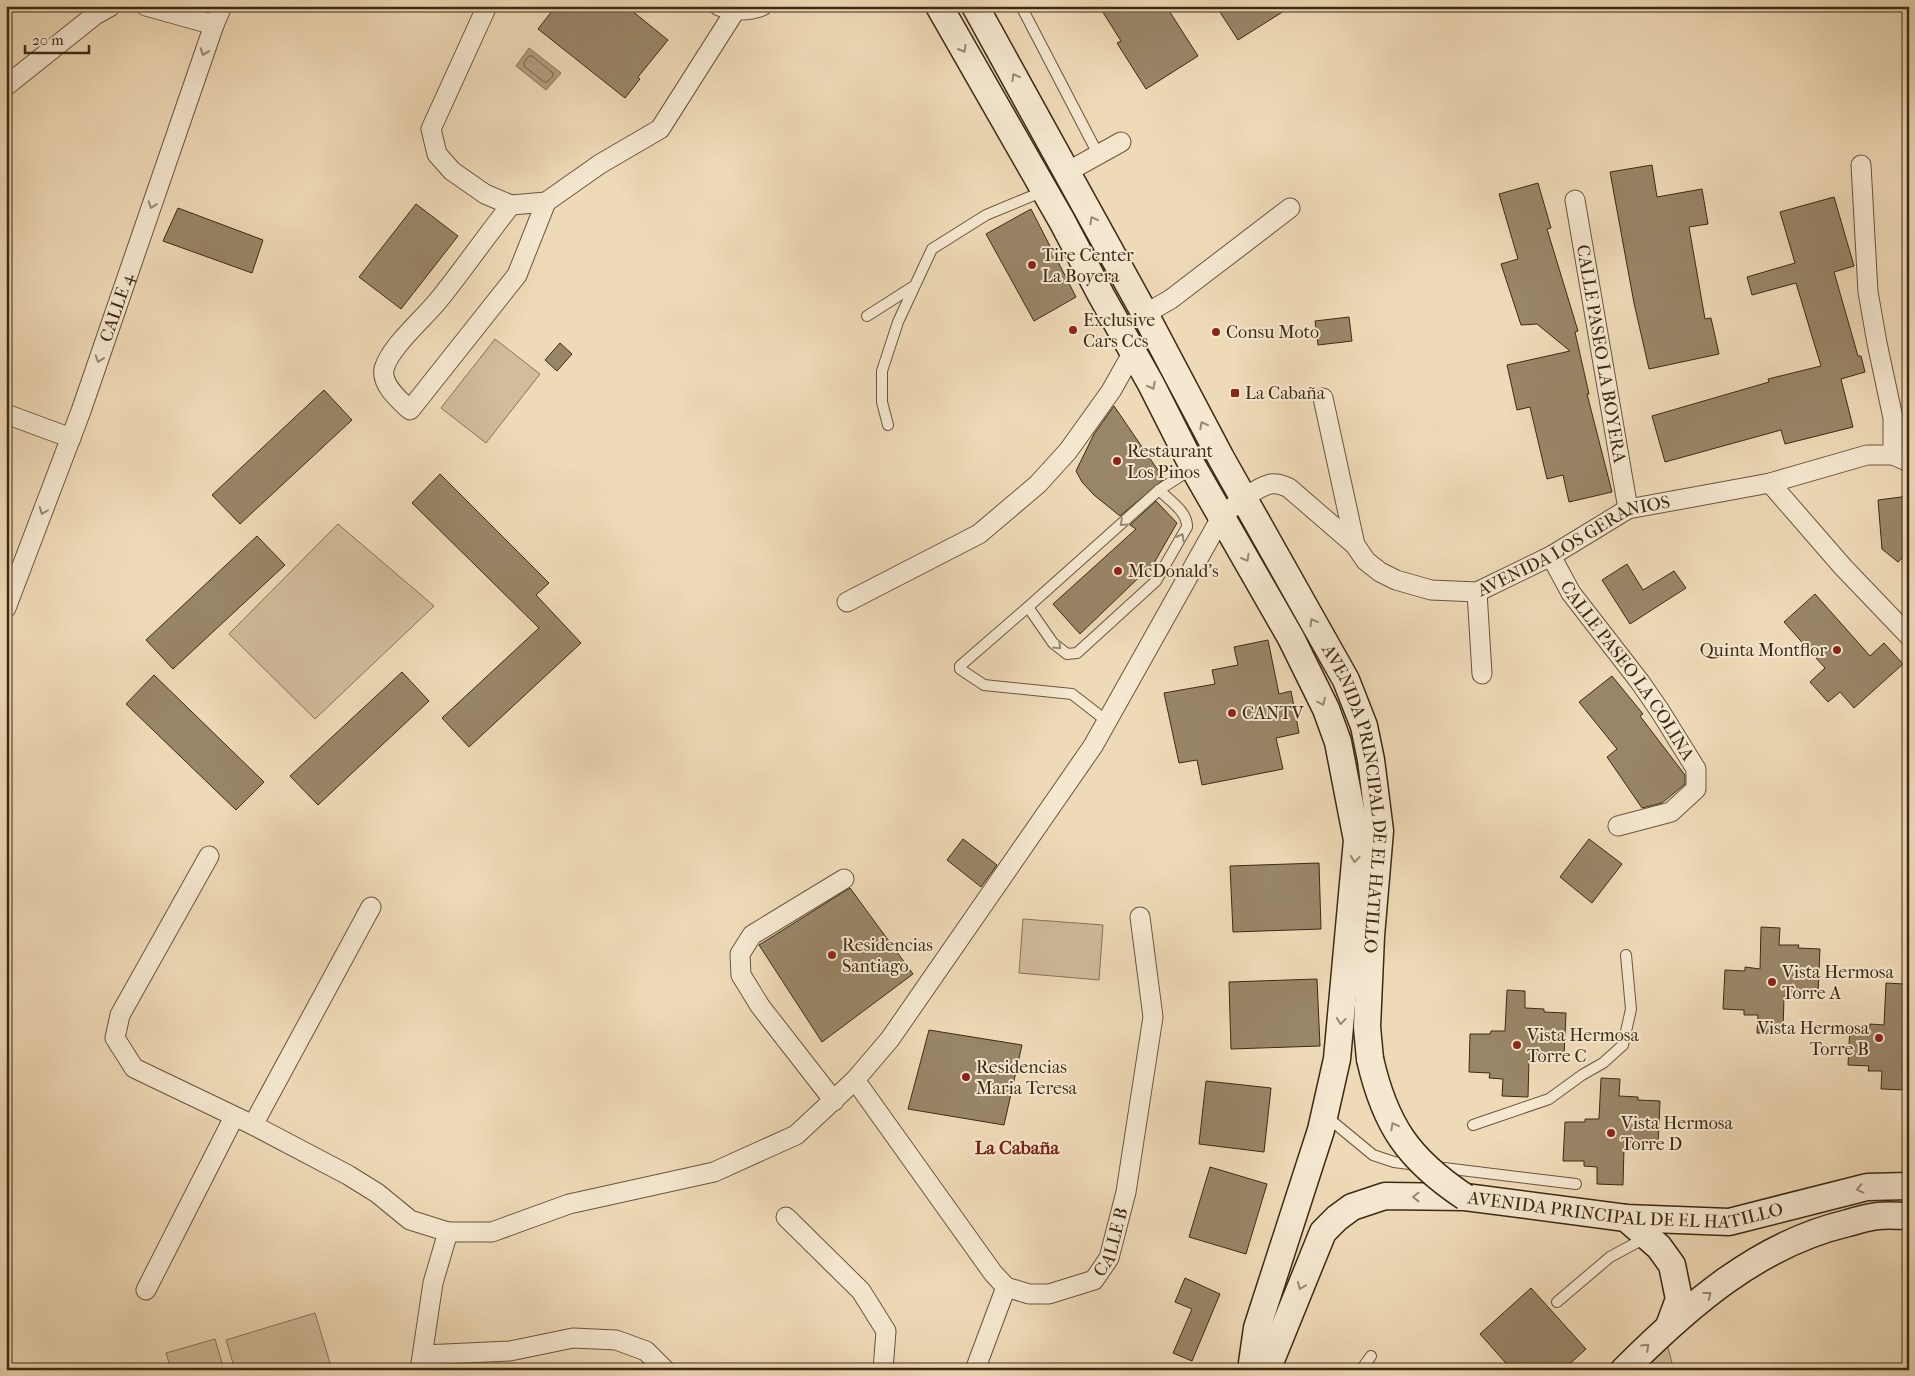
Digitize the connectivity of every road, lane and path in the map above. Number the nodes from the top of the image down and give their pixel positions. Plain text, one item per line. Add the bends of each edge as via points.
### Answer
1 (111, 6) edge
2 (146, 6) edge
3 (222, 6) edge
4 (488, 6) edge
5 (762, 6) edge
6 (939, 6) edge
7 (976, 6) edge
8 (1022, 6) edge
9 (730, 8) edge
10 (214, 25) junction
11 (6, 86) edge
12 (1121, 142) dead end
13 (1099, 156) junction
14 (1861, 166) dead end
15 (1067, 172) junction
16 (1045, 190) junction
17 (1575, 200) dead end
18 (546, 202) junction
19 (511, 205) junction
20 (1290, 208) dead end
21 (915, 286) junction
22 (1145, 314) junction
23 (867, 316) dead end
24 (1133, 352) junction
25 (1323, 398) dead end
26 (6, 414) edge
27 (888, 425) dead end
28 (71, 438) junction
29 (1901, 459) edge
30 (1194, 467) junction
31 (1770, 483) junction
32 (1159, 490) junction
33 (1243, 498) junction
34 (1628, 509) junction
35 (1222, 516) junction
36 (1355, 545) junction
37 (1551, 556) junction
38 (1477, 592) junction
39 (847, 602) dead end
40 (1028, 607) junction
41 (6, 608) edge
42 (1909, 636) edge
43 (1482, 674) dead end
44 (1108, 722) junction
45 (1618, 826) dead end
46 (209, 856) dead end
47 (844, 879) dead end
48 (371, 907) dead end
49 (1140, 917) dead end
50 (1626, 955) dead end
51 (855, 1080) junction
52 (834, 1101) junction
53 (1324, 1114) junction
54 (234, 1116) junction
55 (1473, 1125) dead end
56 (253, 1126) junction
57 (1576, 1184) dead end
58 (1909, 1186) edge
59 (1465, 1197) junction
60 (1909, 1216) edge
61 (786, 1217) dead end
62 (1626, 1218) junction
63 (448, 1232) junction
64 (1647, 1237) junction
65 (1006, 1287) junction
66 (146, 1290) dead end
67 (1557, 1302) dead end
68 (1669, 1326) junction
69 (1371, 1356) dead end
70 (422, 1362) edge
71 (665, 1370) edge
72 (883, 1370) edge
73 (975, 1370) edge
74 (1252, 1370) edge
75 (1267, 1370) edge
76 (1361, 1370) edge
77 (1624, 1370) edge

1 - 11 street via 95,15
2 - 10 street
3 - 10 street, CALLE 4
4 - 19 street via 431,129 437,154 452,171 485,194
5 - 9 street via 753,10
6 -> 16 main road, AVENIDA PRINCIPAL DE EL HATILLO
15 -> 7 main road, AVENIDA PRINCIPAL DE EL HATILLO
8 - 13 lane
9 - 18 street via 660,129 600,164
10 -> 28 street, CALLE 4
12 - 13 street
13 - 15 street
14 - 29 street via 1868,292
22 -> 15 main road, AVENIDA PRINCIPAL DE EL HATILLO
16 - 21 lane via 986,215 932,249
16 - 24 main road, AVENIDA PRINCIPAL DE EL HATILLO
17 - 34 street, CALLE PASEO LA BOYERA
18 - 19 street
18 - 19 street via 517,275 410,410 394,397 384,370 396,346 440,299
20 - 22 street via 1171,299
21 - 23 lane
21 - 27 lane via 898,322 882,371 882,402
33 -> 22 main road, AVENIDA PRINCIPAL DE EL HATILLO
24 -> 30 main road, AVENIDA PRINCIPAL DE EL HATILLO
24 - 39 street via 1111,391 1068,451 1038,484 979,534
25 - 36 street
26 - 28 street
28 -> 41 street, CALLE 4
29 - 31 street, AVENIDA LOS GERANIOS via 1867,456
30 - 32 lane
30 - 35 main road, AVENIDA PRINCIPAL DE EL HATILLO
31 - 34 street, AVENIDA LOS GERANIOS
31 - 42 street
32 -> 40 lane
40 -> 32 lane via 1059,649 1067,654 1077,652 1156,581 1187,527 1184,515
33 - 35 street, AVENIDA LOS GERANIOS
33 - 36 street, AVENIDA LOS GERANIOS via 1270,484 1282,485
59 -> 33 main road, AVENIDA PRINCIPAL DE EL HATILLO, bridge via 1432,1174 1408,1148 1393,1127 1377,1089 1367,1027 1380,832 1364,726 1346,680
34 - 37 street, AVENIDA LOS GERANIOS
35 - 44 street
35 -> 53 main road, AVENIDA PRINCIPAL DE EL HATILLO via 1292,638 1326,709 1338,742 1356,840 1337,1059
36 - 38 street, AVENIDA LOS GERANIOS via 1366,561 1396,580 1432,590
37 - 38 street, AVENIDA LOS GERANIOS
37 - 45 street, CALLE PASEO LA COLINA via 1571,593 1640,682 1696,769 1696,789 1670,812
38 - 43 street
40 - 44 lane via 960,669 984,685 1072,694
44 - 51 street via 890,1040
46 - 54 street via 120,1015 115,1038 134,1068
47 - 52 street via 752,935 740,954 741,975 760,1006
48 - 56 street
49 - 65 street, CALLE B via 1153,1017 1126,1192 1108,1258 1094,1280 1049,1294 1029,1294
50 - 55 lane via 1631,1009 1620,1049 1549,1099
51 - 52 street
51 - 65 street
52 - 63 street via 796,1135 714,1172 569,1204 492,1232
53 - 57 lane via 1372,1155 1394,1162
53 - 74 main road, AVENIDA PRINCIPAL DE EL HATILLO via 1257,1328
54 - 56 street
54 - 66 street
56 - 63 street via 348,1174 410,1220
58 -> 62 main road, AVENIDA PRINCIPAL DE EL HATILLO via 1867,1187 1728,1222
59 - 62 main road, AVENIDA PRINCIPAL DE EL HATILLO
59 -> 75 main road via 1385,1196 1352,1207 1337,1218 1323,1232
68 -> 60 main road, AVENIDA PRINCIPAL DE EL HATILLO via 1739,1270 1793,1240 1878,1216
61 - 72 street via 861,1291 886,1331
62 - 64 main road
63 - 70 street via 433,1283
64 - 67 lane via 1610,1257
64 - 68 main road via 1659,1247 1672,1266 1679,1299
65 - 73 street
77 -> 68 main road, AVENIDA PRINCIPAL DE EL HATILLO
69 - 76 lane
70 - 71 street via 510,1351 573,1338 616,1340 646,1351

